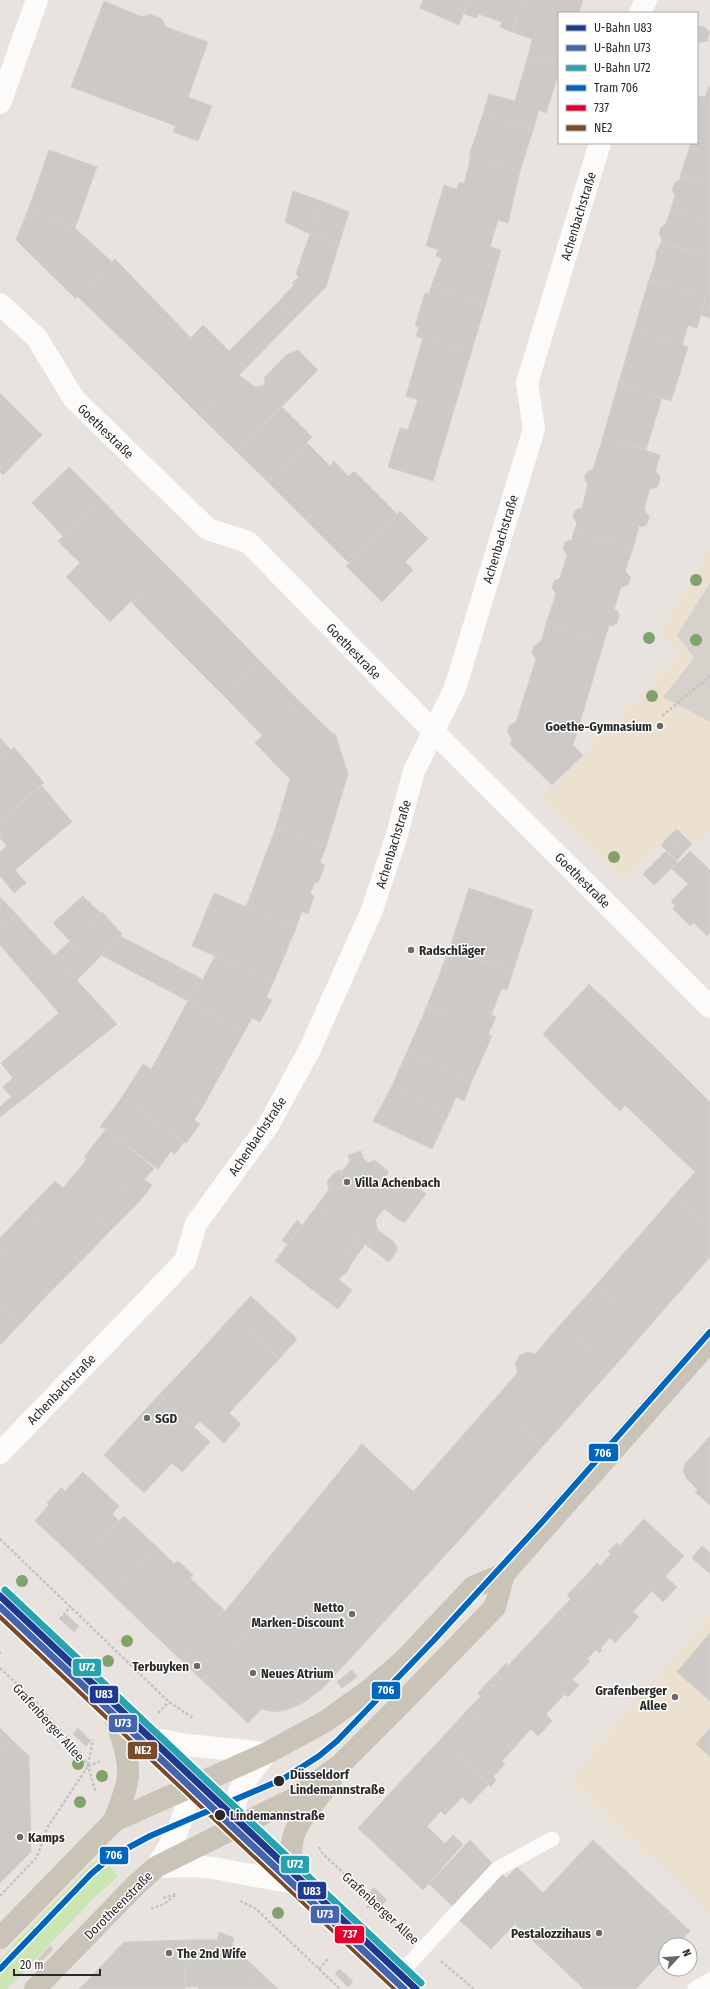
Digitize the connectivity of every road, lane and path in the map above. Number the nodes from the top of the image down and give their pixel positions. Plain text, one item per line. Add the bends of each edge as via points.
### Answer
1 (37, 0) edge
2 (646, 0) edge
3 (640, 12) edge
4 (0, 103) edge
5 (600, 144) edge
6 (0, 304) edge
7 (710, 676) edge
8 (662, 716) dead end
9 (433, 731) junction
10 (710, 1007) edge
11 (710, 1341) edge
12 (0, 1453) edge
13 (0, 1539) edge
14 (504, 1574) junction
15 (0, 1605) edge
16 (71, 1606) junction
17 (60, 1619) dead end
18 (0, 1668) edge
19 (114, 1714) junction
20 (156, 1715) dead end
21 (137, 1735) junction
22 (93, 1739) dead end
23 (267, 1753) junction
24 (341, 1764) junction
25 (88, 1766) junction
26 (191, 1786) junction
27 (96, 1795) dead end
28 (114, 1821) junction
29 (235, 1827) junction
30 (552, 1839) dead end
31 (317, 1842) dead end
32 (156, 1867) junction
33 (295, 1884) junction
34 (0, 1896) edge
35 (372, 1902) junction
36 (249, 1906) dead end
37 (367, 1908) dead end
38 (0, 1938) edge
39 (423, 1948) junction
40 (329, 1958) dead end
41 (319, 1969) junction
42 (710, 1980) edge
43 (402, 1983) edge
44 (35, 1989) edge
45 (340, 1989) edge
46 (474, 1989) edge
47 (695, 1989) edge

1 - 4 street
2 - 3 street
5 - 9 street, Achenbachstraße via 527,383 534,429 455,688
6 - 9 street, Goethestraße via 37,338 74,399 208,529 248,542
7 - 8 path
9 - 10 street, Goethestraße
9 - 12 street, Achenbachstraße via 414,771 396,838 372,910 310,1049 269,1124 196,1224 184,1261
11 - 14 main road
13 - 16 path
14 - 23 main road via 473,1587 404,1660 347,1707
14 - 24 main road via 495,1607
15 - 19 street
16 - 17 path
16 - 20 path via 169,1702
18 - 25 path, Grafenberger Allee via 42,1709
19 - 21 street
19 - 28 main road via 127,1758 128,1776
21 - 23 street via 186,1745
21 - 26 street
22 - 25 path
23 - 26 main road
23 - 29 street via 237,1794 233,1817
24 - 29 main road via 294,1798
24 - 33 main road via 318,1799 297,1824 291,1842
25 - 27 path, Grafenberger Allee
25 - 34 path via 47,1828 36,1857
26 - 28 main road
26 - 29 street
26 - 32 street via 182,1824
28 - 38 main road
29 - 32 main road, Dorotheenstraße
29 - 33 street
30 - 39 lane via 497,1869
31 - 35 path, Grafenberger Allee via 323,1854
32 - 33 street via 199,1866
32 - 44 main road, Dorotheenstraße
33 - 43 street
35 - 37 path
35 - 39 path, Grafenberger Allee
36 - 41 path via 256,1909
39 - 43 lane
39 - 46 path, Grafenberger Allee
40 - 41 path
41 - 45 path
42 - 47 lane

